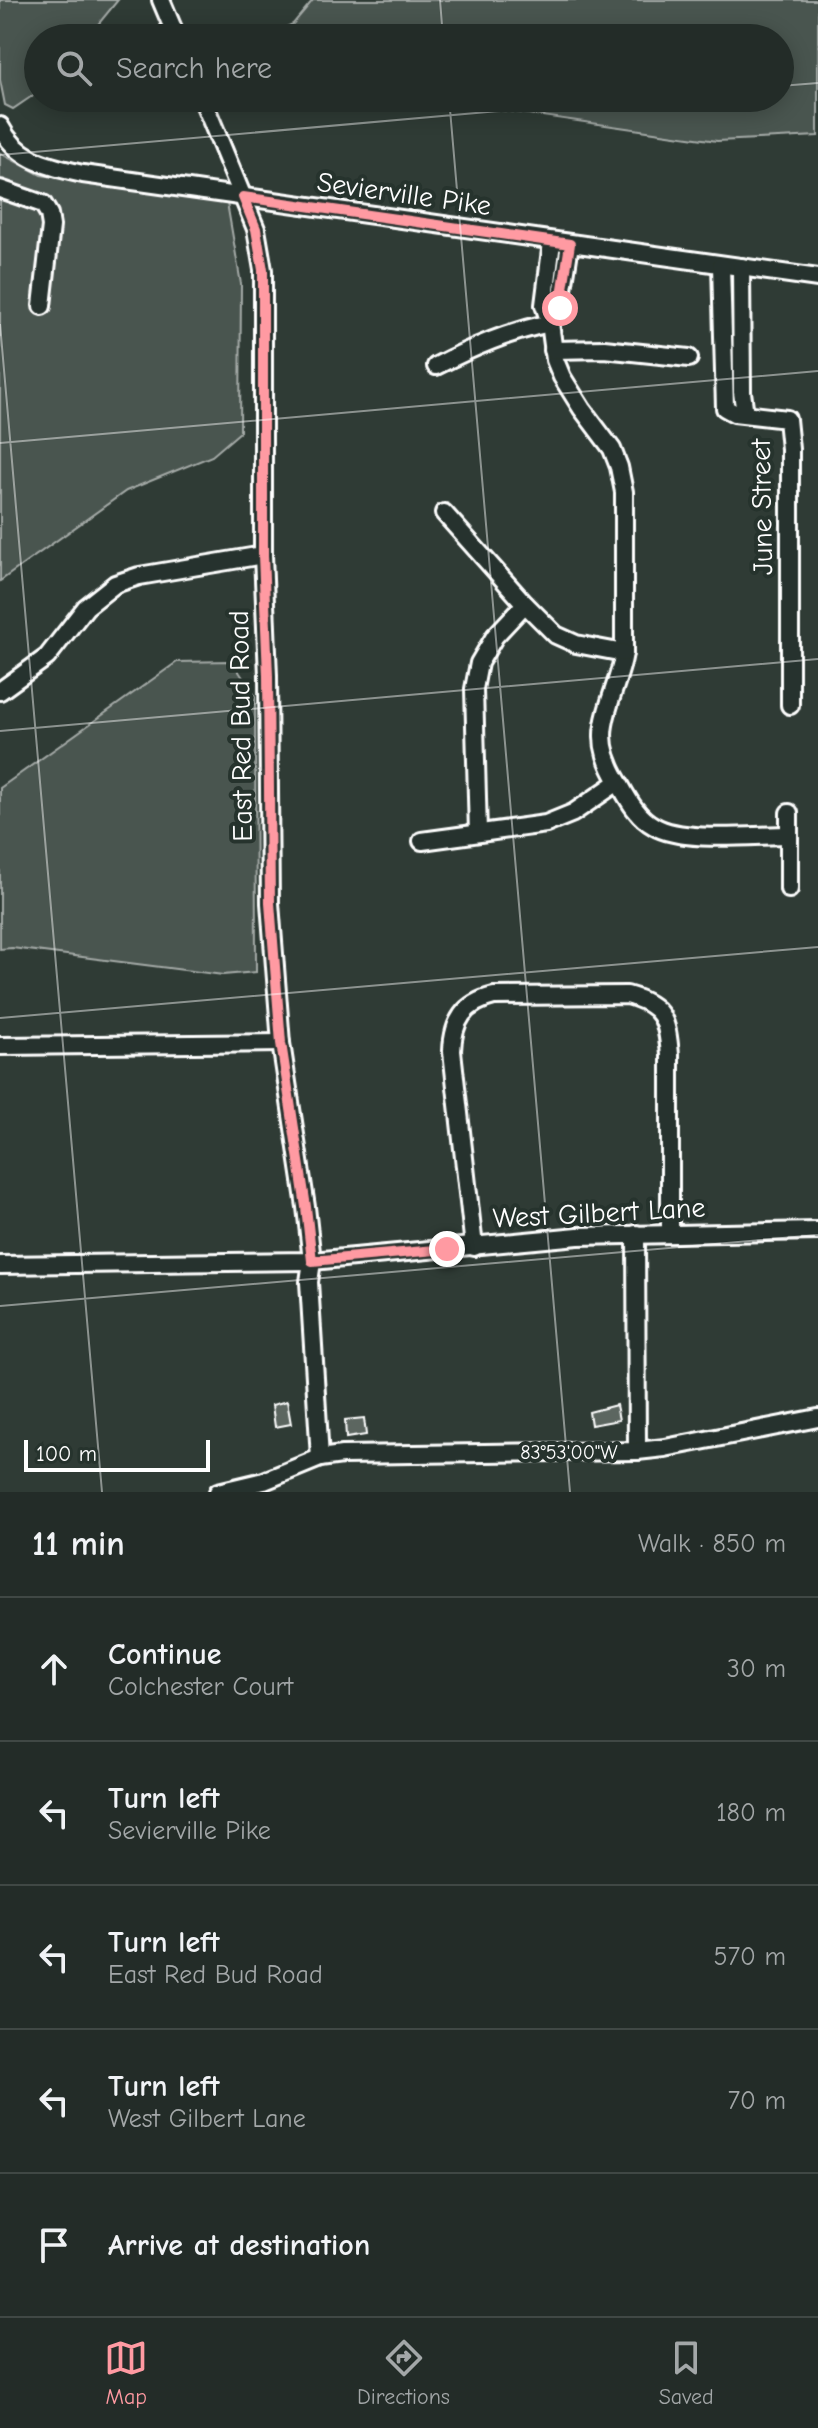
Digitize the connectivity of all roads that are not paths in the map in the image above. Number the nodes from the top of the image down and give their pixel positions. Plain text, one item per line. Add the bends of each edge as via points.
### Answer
1 (161, 0) edge
2 (171, 24) edge
3 (208, 112) edge
4 (0, 126) edge
5 (0, 189) edge
6 (243, 197) junction
7 (552, 242) junction
8 (570, 244) junction
9 (721, 265) junction
10 (741, 267) junction
11 (818, 278) edge
12 (42, 306) dead end
13 (550, 323) junction
14 (553, 350) junction
15 (689, 358) dead end
16 (436, 366) dead end
17 (745, 414) junction
18 (444, 513) dead end
19 (263, 555) junction
20 (525, 604) junction
21 (624, 653) junction
22 (0, 691) edge
23 (790, 705) dead end
24 (618, 782) junction
25 (789, 813) dead end
26 (478, 833) junction
27 (789, 835) junction
28 (422, 841) dead end
29 (789, 889) dead end
30 (281, 1043) junction
31 (0, 1046) edge
32 (818, 1231) edge
33 (670, 1233) junction
34 (636, 1234) junction
35 (474, 1247) junction
36 (312, 1261) junction
37 (0, 1265) edge
38 (818, 1418) edge
39 (637, 1451) junction
40 (320, 1458) junction
41 (218, 1492) edge

1 - 2 street
3 - 6 street, East Red Bud Road
4 - 6 street, Sevierville Pike via 23,155 45,166
5 - 12 street via 43,204 49,214
6 - 7 street, Sevierville Pike
6 - 19 street, East Red Bud Road via 256,229 263,270
7 - 8 street, Sevierville Pike
7 - 13 street via 544,305
8 - 9 street, Sevierville Pike
8 - 13 street via 560,308
9 - 10 street, Sevierville Pike
9 - 17 street, June Street via 725,408
10 - 11 street, Sevierville Pike
10 - 17 street
13 - 14 street
13 - 16 street via 499,336
14 - 15 street
14 - 21 street via 562,377 619,467 624,492
17 - 23 street, June Street via 787,419
18 - 20 street
19 - 22 street via 115,584 86,607 47,657
19 - 30 street, East Red Bud Road via 270,903
20 - 21 street via 556,635
20 - 26 street via 479,663 474,689
21 - 24 street via 604,725 608,765
24 - 26 street via 573,813 546,824
24 - 27 street via 638,814 668,833
25 - 27 street
26 - 28 street
27 - 29 street
30 - 31 street
30 - 36 street, East Red Bud Road
32 - 33 street, West Gilbert Lane
33 - 34 street, West Gilbert Lane
33 - 35 street via 670,1055 662,1014 627,995 494,996 465,1009 452,1033
34 - 35 street, West Gilbert Lane
34 - 39 street
35 - 36 street, West Gilbert Lane
36 - 37 street, West Gilbert Lane
36 - 40 street, East Red Bud Road
38 - 39 street
39 - 40 street
40 - 41 street via 264,1481

